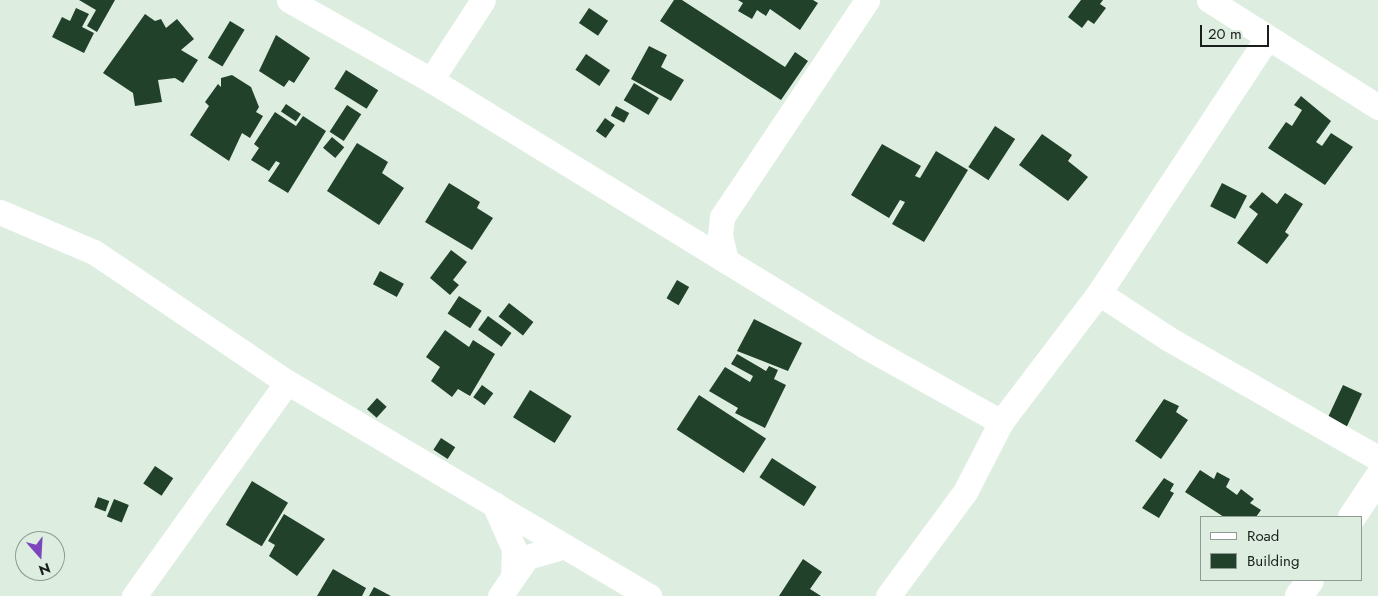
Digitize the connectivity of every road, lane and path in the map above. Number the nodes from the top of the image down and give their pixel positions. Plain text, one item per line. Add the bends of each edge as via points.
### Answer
1 (289, 0) edge
2 (483, 0) edge
3 (867, 0) edge
4 (1209, 0) edge
5 (1266, 38) junction
6 (432, 80) junction
7 (1378, 108) edge
8 (0, 212) edge
9 (726, 261) junction
10 (1099, 293) junction
11 (287, 382) junction
12 (1001, 422) junction
13 (1378, 458) edge
14 (1378, 478) edge
15 (494, 504) junction
16 (1353, 516) edge
17 (563, 547) junction
18 (513, 574) junction
19 (1309, 581) edge
20 (134, 596) edge
21 (500, 596) edge
22 (649, 596) edge
23 (888, 596) edge
24 (1299, 596) edge

1 - 6 street
2 - 6 street
3 - 9 street via 722,217 720,236
4 - 5 street
5 - 7 street
5 - 10 street
6 - 9 street
8 - 11 street via 94,252
9 - 12 street
10 - 12 street
10 - 13 street via 1169,340
11 - 15 street
11 - 20 street
12 - 23 street via 965,492
14 - 16 street
15 - 17 street
15 - 18 street via 514,548
17 - 18 street via 527,557
17 - 22 street
18 - 21 street
19 - 24 street

